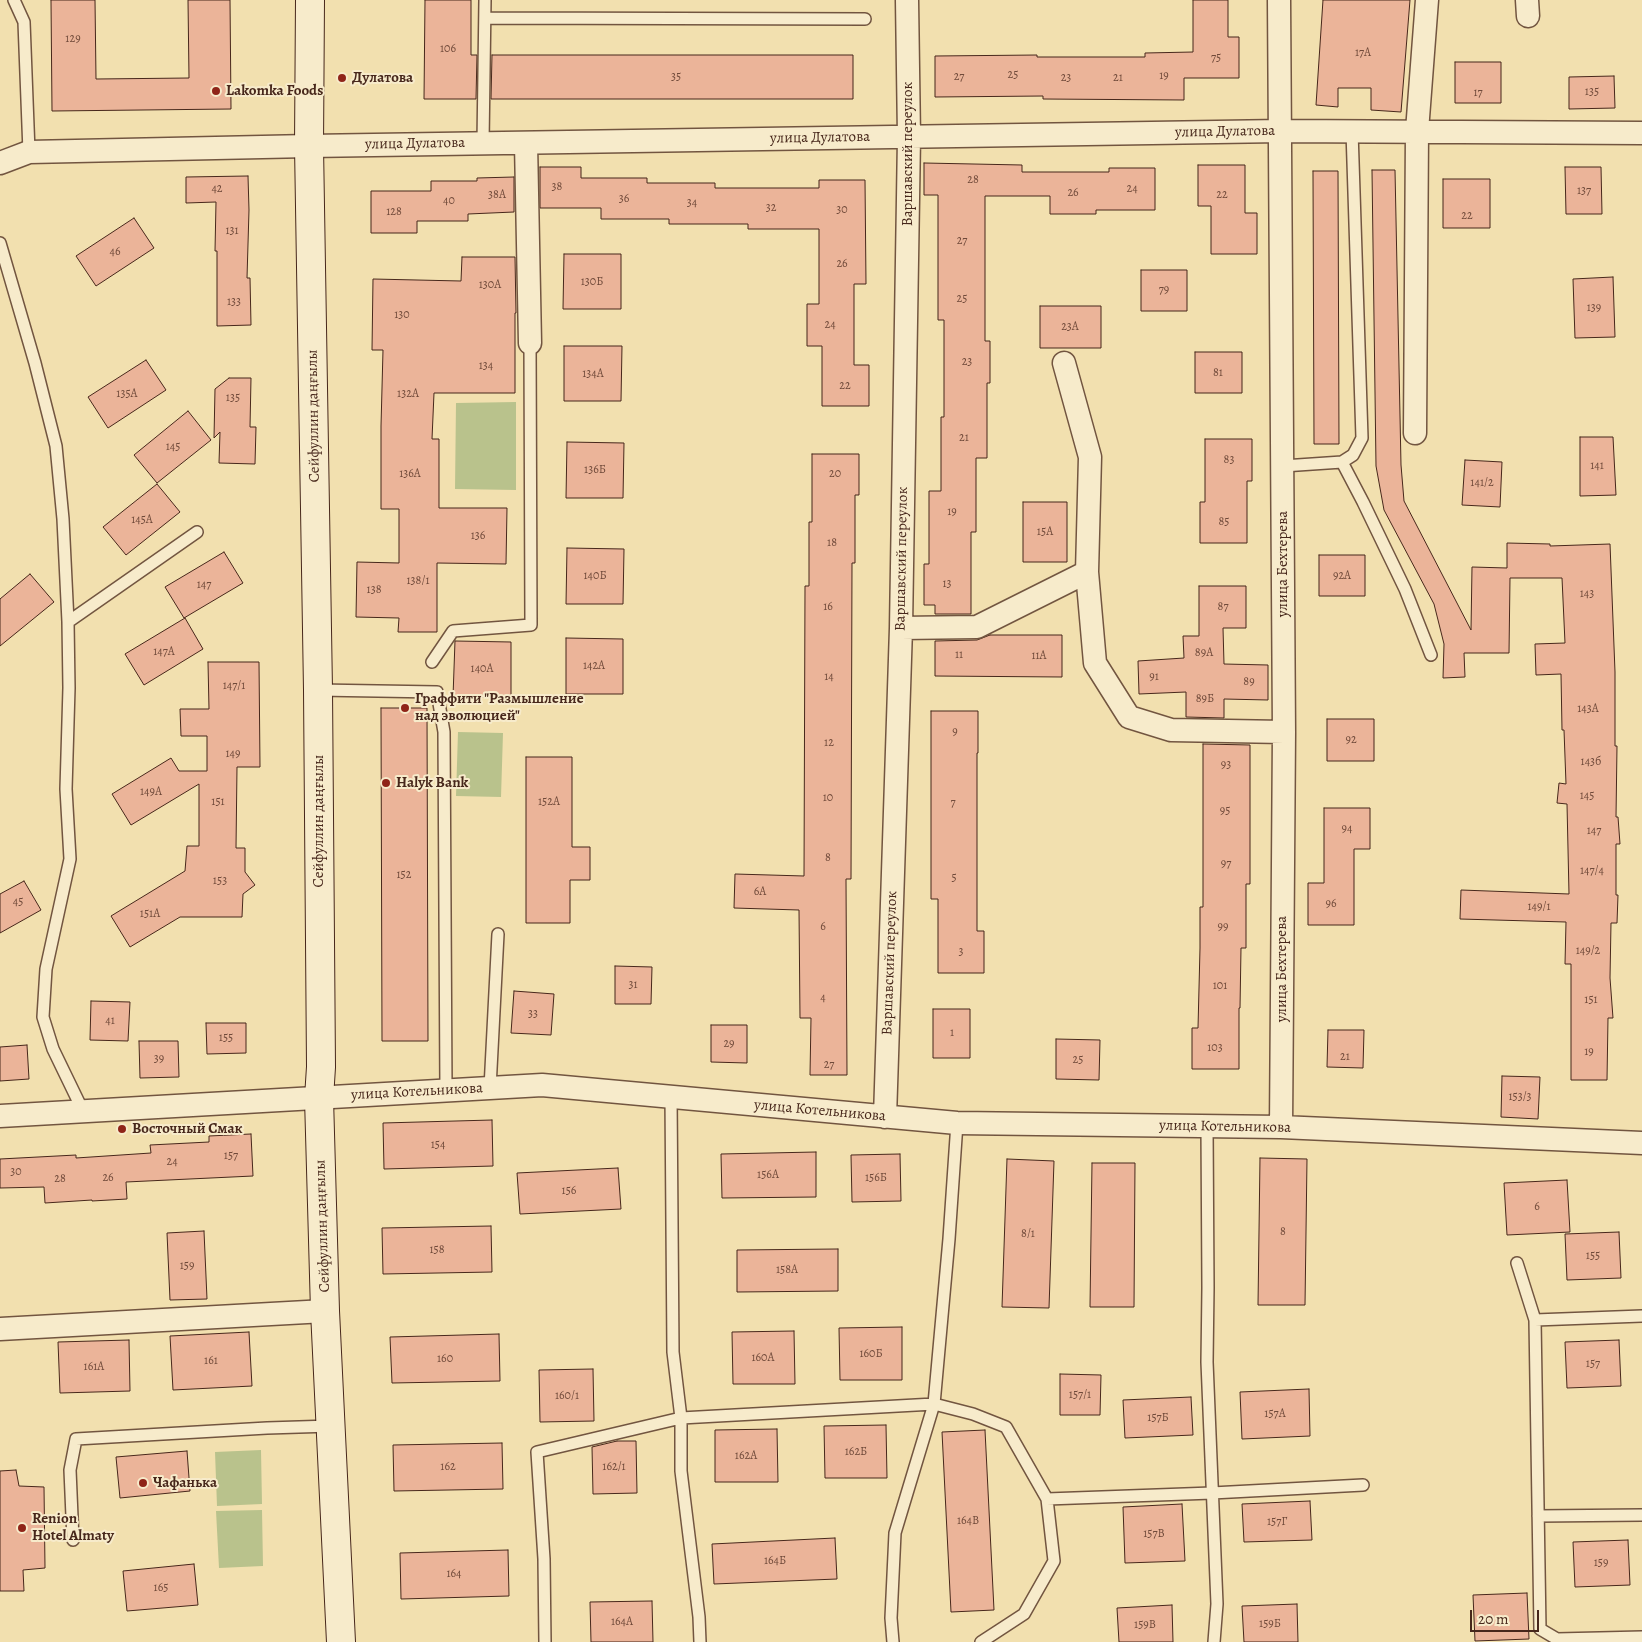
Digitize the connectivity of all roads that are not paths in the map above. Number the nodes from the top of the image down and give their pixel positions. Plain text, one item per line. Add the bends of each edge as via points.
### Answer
1 (14, 0) edge
2 (310, 0) edge
3 (485, 0) edge
4 (907, 0) edge
5 (1279, 0) edge
6 (1427, 0) edge
7 (485, 18) junction
8 (865, 19) dead end
9 (1281, 131) junction
10 (1352, 131) junction
11 (1416, 131) junction
12 (1642, 133) edge
13 (909, 137) junction
14 (483, 143) junction
15 (526, 143) junction
16 (310, 146) junction
17 (29, 152) junction
18 (0, 163) edge
19 (0, 242) edge
20 (3, 268) edge
21 (530, 343) joint
22 (1064, 363) dead end
23 (1414, 433) dead end
24 (1342, 462) junction
25 (1283, 466) junction
26 (197, 532) dead end
27 (1087, 572) junction
28 (68, 622) junction
29 (902, 628) junction
30 (1431, 655) dead end
31 (432, 662) dead end
32 (318, 690) junction
33 (1284, 732) junction
34 (498, 934) dead end
35 (490, 1088) junction
36 (446, 1091) junction
37 (671, 1096) junction
38 (319, 1098) junction
39 (83, 1111) junction
40 (0, 1116) edge
41 (885, 1117) junction
42 (957, 1123) junction
43 (1207, 1127) junction
44 (1281, 1127) junction
45 (1642, 1143) edge
46 (1517, 1263) dead end
47 (325, 1311) junction
48 (1642, 1316) edge
49 (1535, 1320) junction
50 (0, 1329) edge
51 (934, 1404) junction
52 (680, 1418) junction
53 (331, 1426) junction
54 (1363, 1485) dead end
55 (1212, 1493) junction
56 (1047, 1499) junction
57 (1642, 1515) edge
58 (1538, 1516) junction
59 (73, 1540) dead end
60 (1642, 1637) edge
61 (340, 1642) edge
62 (545, 1642) edge
63 (700, 1642) edge
64 (893, 1642) edge
65 (981, 1642) edge
66 (1214, 1642) edge

1 - 17 lane via 24,22
2 - 16 main road, Сейфуллин даңғылы
3 - 7 lane
4 - 13 street, Варшавский переулок
5 - 9 street, улица Бехтерева
6 - 11 street
7 - 8 lane
7 - 14 lane
9 - 10 street, улица Дулатова
9 - 13 street, улица Дулатова
9 - 25 street, улица Бехтерева
10 - 11 street, улица Дулатова
10 - 24 lane via 1362,438 1353,455
11 - 12 street, улица Дулатова
11 - 23 street
13 - 15 street, улица Дулатова
13 - 29 street, Варшавский переулок
14 - 15 street, улица Дулатова
14 - 16 street, улица Дулатова
15 - 21 street
16 - 17 street, улица Дулатова
16 - 32 main road, Сейфуллин даңғылы
17 - 18 street, улица Дулатова
19 - 20 lane
20 - 28 lane via 35,363 56,446
21 - 31 lane via 531,625 453,632
22 - 27 street via 1090,457
24 - 25 lane
24 - 30 lane via 1405,589
25 - 33 street, улица Бехтерева
26 - 28 lane
27 - 29 street via 977,626
27 - 33 street via 1094,663 1129,717 1171,730
28 - 39 lane via 66,789 70,859 46,969 43,1017 53,1050
29 - 41 street, Варшавский переулок
32 - 36 lane via 437,692 444,732
32 - 38 main road, Сейфуллин даңғылы
33 - 44 street, улица Бехтерева
34 - 35 lane
35 - 36 street, улица Котельникова
35 - 37 street, улица Котельникова via 542,1085
36 - 38 street, улица Котельникова
37 - 41 street, улица Котельникова
37 - 52 lane via 673,1352
38 - 39 street, улица Котельникова
38 - 47 main road, Сейфуллин даңғылы
39 - 40 street, улица Котельникова
41 - 42 street, улица Котельникова
42 - 43 street, улица Котельникова
42 - 51 lane
43 - 44 street, улица Котельникова
43 - 55 lane via 1207,1362
44 - 45 street, улица Котельникова
46 - 49 lane
47 - 50 street
47 - 53 main road, Сейфуллин даңғылы
48 - 49 lane
49 - 58 lane
51 - 52 lane
51 - 56 lane via 1006,1427
51 - 64 lane via 895,1534
52 - 62 lane via 537,1452
52 - 63 lane via 681,1471
53 - 59 lane via 76,1439 70,1470
53 - 61 main road, Сейфуллин даңғылы
54 - 55 lane
55 - 56 lane
55 - 66 lane via 1217,1604
56 - 65 lane via 1054,1561 1024,1614
57 - 58 lane
58 - 60 lane via 1540,1629 1557,1639

